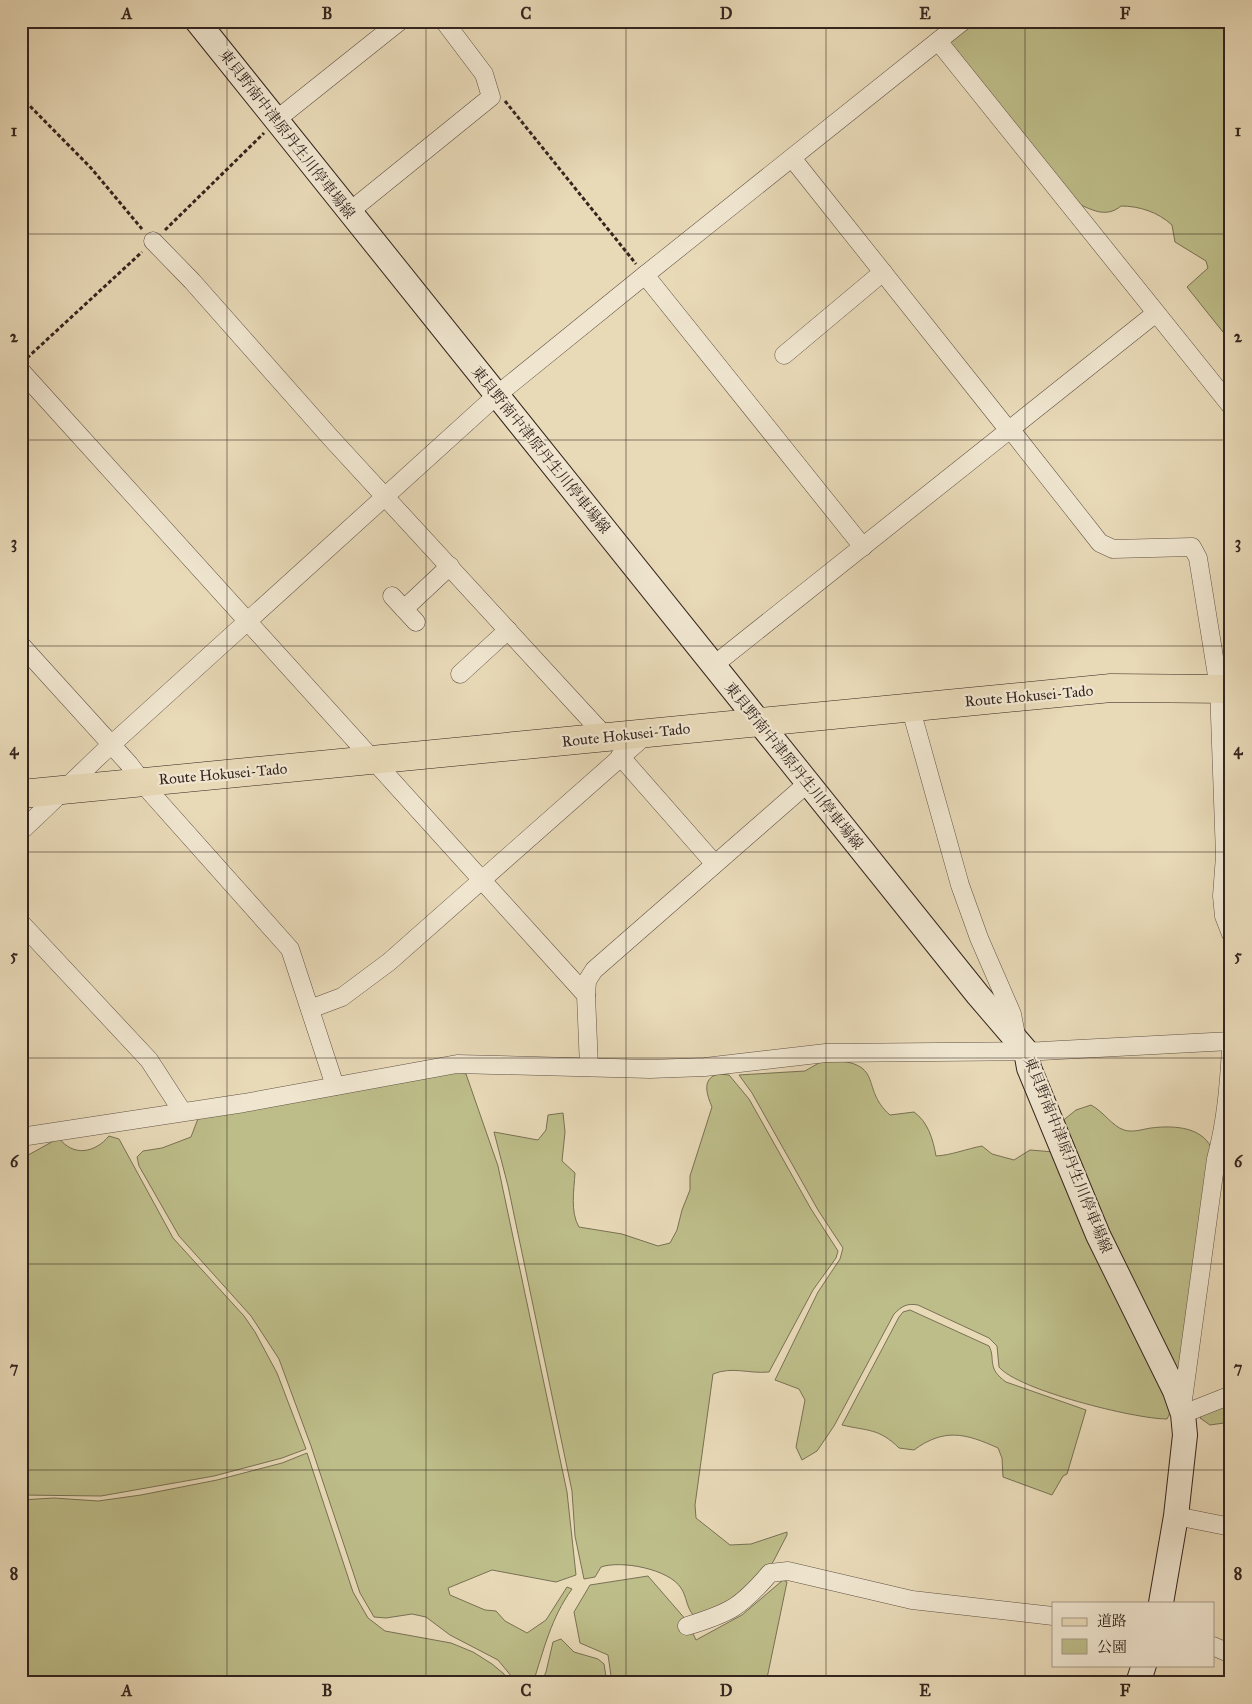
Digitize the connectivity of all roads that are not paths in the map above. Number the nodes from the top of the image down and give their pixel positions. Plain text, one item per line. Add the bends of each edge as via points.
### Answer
1 (197, 21) edge
2 (400, 21) edge
3 (444, 21) edge
4 (963, 21) edge
5 (938, 41) junction
6 (276, 120) junction
7 (792, 158) junction
8 (349, 212) junction
9 (153, 241) road end
10 (883, 272) junction
11 (645, 275) junction
12 (1156, 313) junction
13 (784, 355) dead end
14 (21, 371) edge
15 (497, 395) junction
16 (1231, 406) edge
17 (1011, 431) junction
18 (386, 497) junction
19 (863, 547) junction
20 (450, 566) junction
21 (392, 596) dead end
22 (248, 620) junction
23 (508, 630) junction
24 (21, 645) edge
25 (714, 665) junction
26 (460, 674) dead end
27 (1225, 688) edge
28 (910, 706) junction
29 (759, 722) junction
30 (111, 745) junction
31 (613, 747) junction
32 (374, 759) junction
33 (143, 781) junction
34 (809, 782) junction
35 (67, 789) junction
36 (21, 794) edge
37 (21, 831) edge
38 (714, 863) junction
39 (482, 880) junction
40 (21, 923) edge
41 (1231, 934) edge
42 (586, 995) junction
43 (310, 1009) junction
44 (1231, 1041) edge
45 (1021, 1046) junction
46 (1231, 1048) edge
47 (589, 1068) junction
48 (335, 1086) junction
49 (182, 1111) junction
50 (21, 1137) edge
51 (1231, 1395) edge
52 (1182, 1412) junction
53 (1176, 1516) junction
54 (1231, 1527) edge
55 (1161, 1602) edge
56 (1052, 1616) edge
57 (687, 1626) dead end
58 (1214, 1646) edge
59 (1231, 1654) edge
60 (1144, 1666) edge
61 (1138, 1683) edge

1 - 6 main road, 東貝野南中津原丹生川停車場線
2 - 6 street
3 - 8 street via 484,74 491,97
4 - 5 street
5 - 7 street
5 - 12 street
6 - 8 main road, 東貝野南中津原丹生川停車場線
7 - 10 street
7 - 11 street
8 - 15 main road, 東貝野南中津原丹生川停車場線
9 - 18 street
10 - 13 street
10 - 17 street
11 - 15 street
11 - 19 street
12 - 16 street
12 - 17 street
14 - 22 street
15 - 18 street
15 - 25 main road, 東貝野南中津原丹生川停車場線
17 - 19 street
17 - 27 street via 1100,543 1113,549 1192,547 1198,558
18 - 20 street
18 - 22 street
19 - 25 street
20 - 21 street via 410,615
20 - 23 street
22 - 30 street
22 - 32 street
23 - 26 street
23 - 31 street
24 - 30 street
25 - 29 main road, 東貝野南中津原丹生川停車場線
27 - 28 main road, Route Hokusei-Tado via 1111,688
27 - 41 street via 1222,896 1224,916
28 - 29 main road, Route Hokusei-Tado
28 - 45 street via 960,886 1012,1014
29 - 31 main road, Route Hokusei-Tado via 648,732
29 - 34 main road, 東貝野南中津原丹生川停車場線
30 - 33 street
30 - 35 street
31 - 32 main road, Route Hokusei-Tado
31 - 38 street
31 - 39 street
32 - 33 main road, Route Hokusei-Tado
32 - 39 street
33 - 35 main road, Route Hokusei-Tado
33 - 43 street via 280,936 293,956
34 - 38 street
34 - 45 main road, 東貝野南中津原丹生川停車場線
35 - 36 main road, Route Hokusei-Tado
35 - 37 street
38 - 42 street via 594,970 587,981
39 - 42 street
39 - 43 street via 363,983 342,997
40 - 49 street via 149,1060
42 - 47 street
43 - 48 street
44 - 45 street
45 - 47 street via 826,1053 705,1067
45 - 52 main road, 東貝野南中津原丹生川停車場線 via 1098,1235 1175,1391
46 - 52 street via 1224,1132 1216,1159
47 - 48 street via 457,1064
48 - 49 street
49 - 50 street
51 - 52 street
52 - 53 main road, 東貝野南中津原丹生川停車場線 via 1185,1435
53 - 54 street
53 - 55 main road, 東貝野南中津原丹生川停車場線
56 - 57 street via 912,1600 788,1571 770,1573 748,1598 723,1615
58 - 59 street
60 - 61 main road

